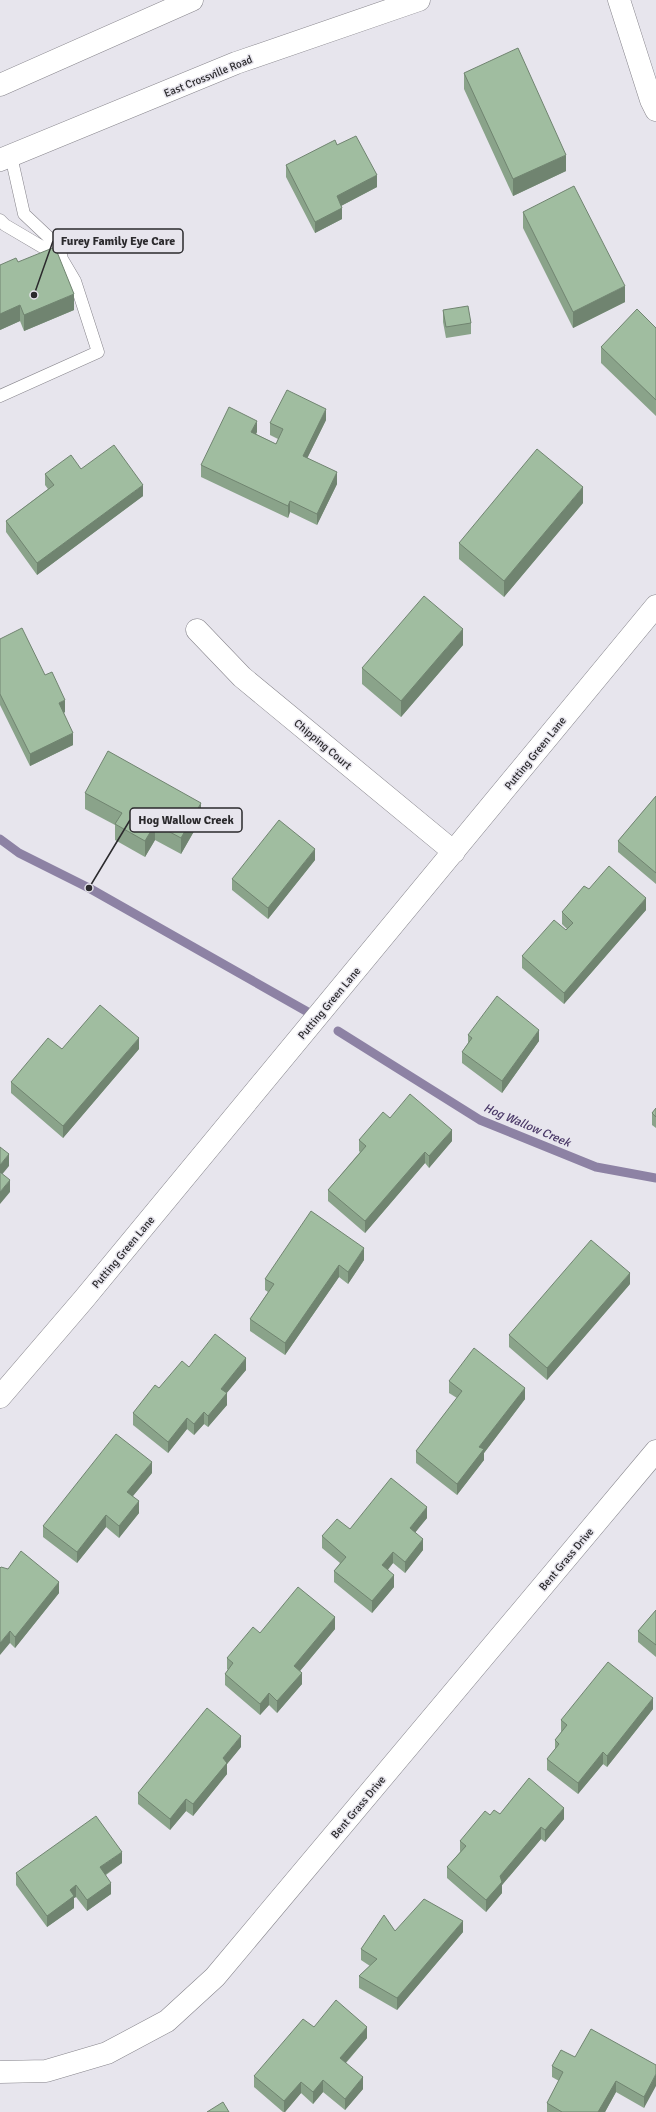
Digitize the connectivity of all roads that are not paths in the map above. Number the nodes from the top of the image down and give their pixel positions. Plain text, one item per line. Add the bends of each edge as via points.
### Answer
1 (192, 0) edge
2 (419, 0) edge
3 (620, 0) edge
4 (0, 85) edge
5 (656, 110) edge
6 (6, 158) edge
7 (0, 220) edge
8 (62, 259) junction
9 (0, 396) edge
10 (656, 606) edge
11 (197, 630) dead end
12 (454, 852) junction
13 (0, 1397) edge
14 (656, 1451) edge
15 (0, 2072) edge

1 - 4 street
2 - 6 street, East Crossville Road via 236,64
3 - 5 street
6 - 8 lane via 24,214 59,247
7 - 8 lane
8 - 9 lane via 75,281 98,352
10 - 12 street, Putting Green Lane
11 - 12 street, Chipping Court via 242,677
12 - 13 street, Putting Green Lane
14 - 15 street, Bent Grass Drive via 215,1977 167,2021 107,2054 46,2071

